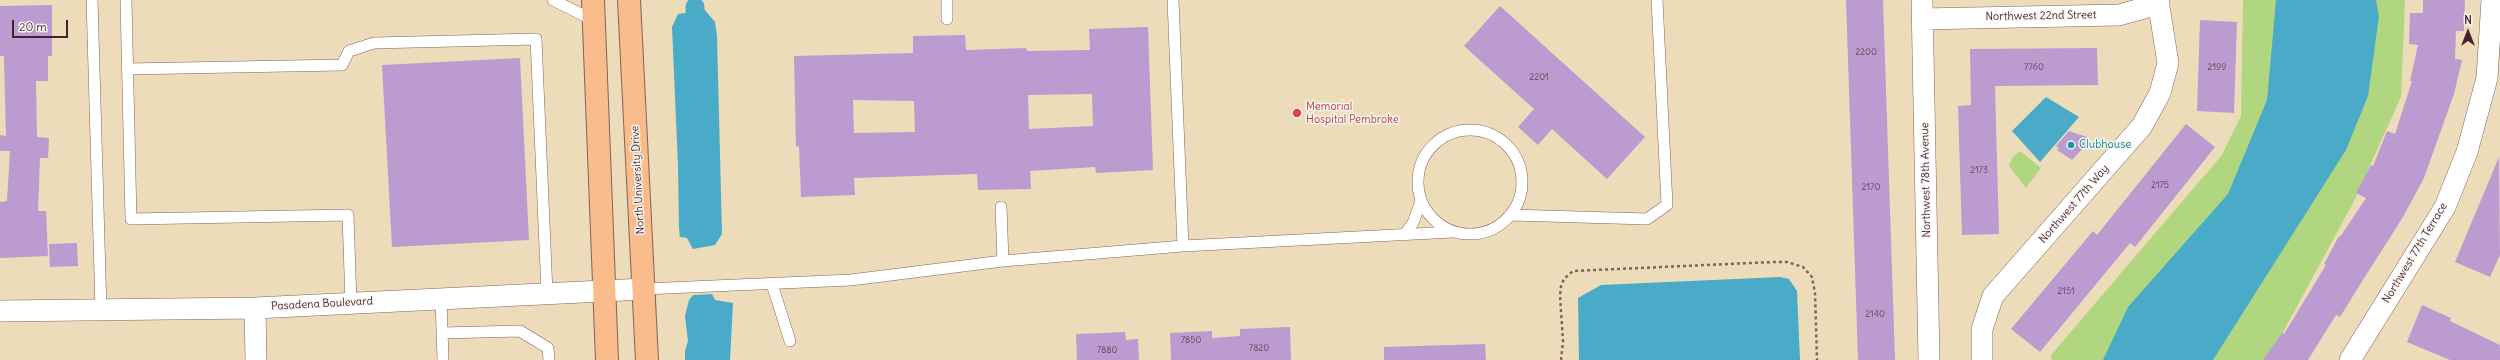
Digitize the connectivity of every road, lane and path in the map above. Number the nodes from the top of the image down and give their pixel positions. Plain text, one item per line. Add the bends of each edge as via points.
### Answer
1 (92, 0) edge
2 (126, 0) edge
3 (553, 0) edge
4 (629, 0) edge
5 (947, 0) edge
6 (1174, 0) edge
7 (1657, 0) edge
8 (2492, 0) edge
9 (2158, 2) edge
10 (593, 10) edge
11 (1922, 10) edge
12 (947, 20) dead end
13 (127, 69) junction
14 (1421, 200) junction
15 (1001, 207) dead end
16 (1511, 215) junction
17 (1453, 232) junction
18 (1404, 235) junction
19 (1183, 246) junction
20 (1002, 261) junction
21 (772, 284) junction
22 (644, 289) junction
23 (605, 291) junction
24 (547, 293) junction
25 (441, 298) junction
26 (351, 303) junction
27 (255, 308) junction
28 (101, 310) junction
29 (0, 311) edge
30 (442, 333) junction
31 (790, 340) dead end
32 (2354, 359) edge
33 (256, 360) edge
34 (443, 360) edge
35 (549, 360) edge
36 (607, 360) edge
37 (647, 360) edge
38 (1561, 360) edge
39 (1817, 360) edge
40 (1929, 360) edge
41 (1982, 360) edge

1 - 28 lane
2 - 13 lane
3 - 10 lane
4 - 22 main road, North University Drive
5 - 12 lane
6 - 19 lane
7 - 16 lane via 1667,205 1647,219
8 - 32 street, Northwest 77th Terrace via 2487,78 2467,152 2445,207
9 - 11 street, Northwest 22nd Street via 2119,14
9 - 41 street, Northwest 77th Way via 2168,63 2160,93 2142,126 1993,296 1982,329
10 - 23 main road
11 - 40 street, Northwest 78th Avenue
13 - 24 lane via 342,64 349,51 374,43 536,39
13 - 26 lane via 131,219 348,215
14 - 16 lane via 1418,172 1430,148 1452,133 1468,130 1485,132 1501,139 1513,152 1520,167 1523,184 1520,200
14 - 17 lane via 1437,223
14 - 18 lane via 1413,223
15 - 20 lane
16 - 17 lane via 1498,226 1482,233
17 - 18 lane
18 - 19 lane
19 - 20 lane
20 - 21 lane via 851,280
21 - 22 lane
21 - 31 lane
22 - 23 street, Pasadena Boulevard
22 - 37 main road, North University Drive
23 - 24 street, Pasadena Boulevard
23 - 36 main road
24 - 25 street, Pasadena Boulevard
25 - 26 street, Pasadena Boulevard
25 - 30 lane
26 - 27 street, Pasadena Boulevard
27 - 28 street, Pasadena Boulevard
27 - 33 street
28 - 29 street, Pasadena Boulevard
30 - 34 lane
30 - 35 lane via 520,331 548,348
38 - 39 path via 1561,286 1564,278 1573,271 1773,262 1788,262 1803,267 1812,277 1815,293

